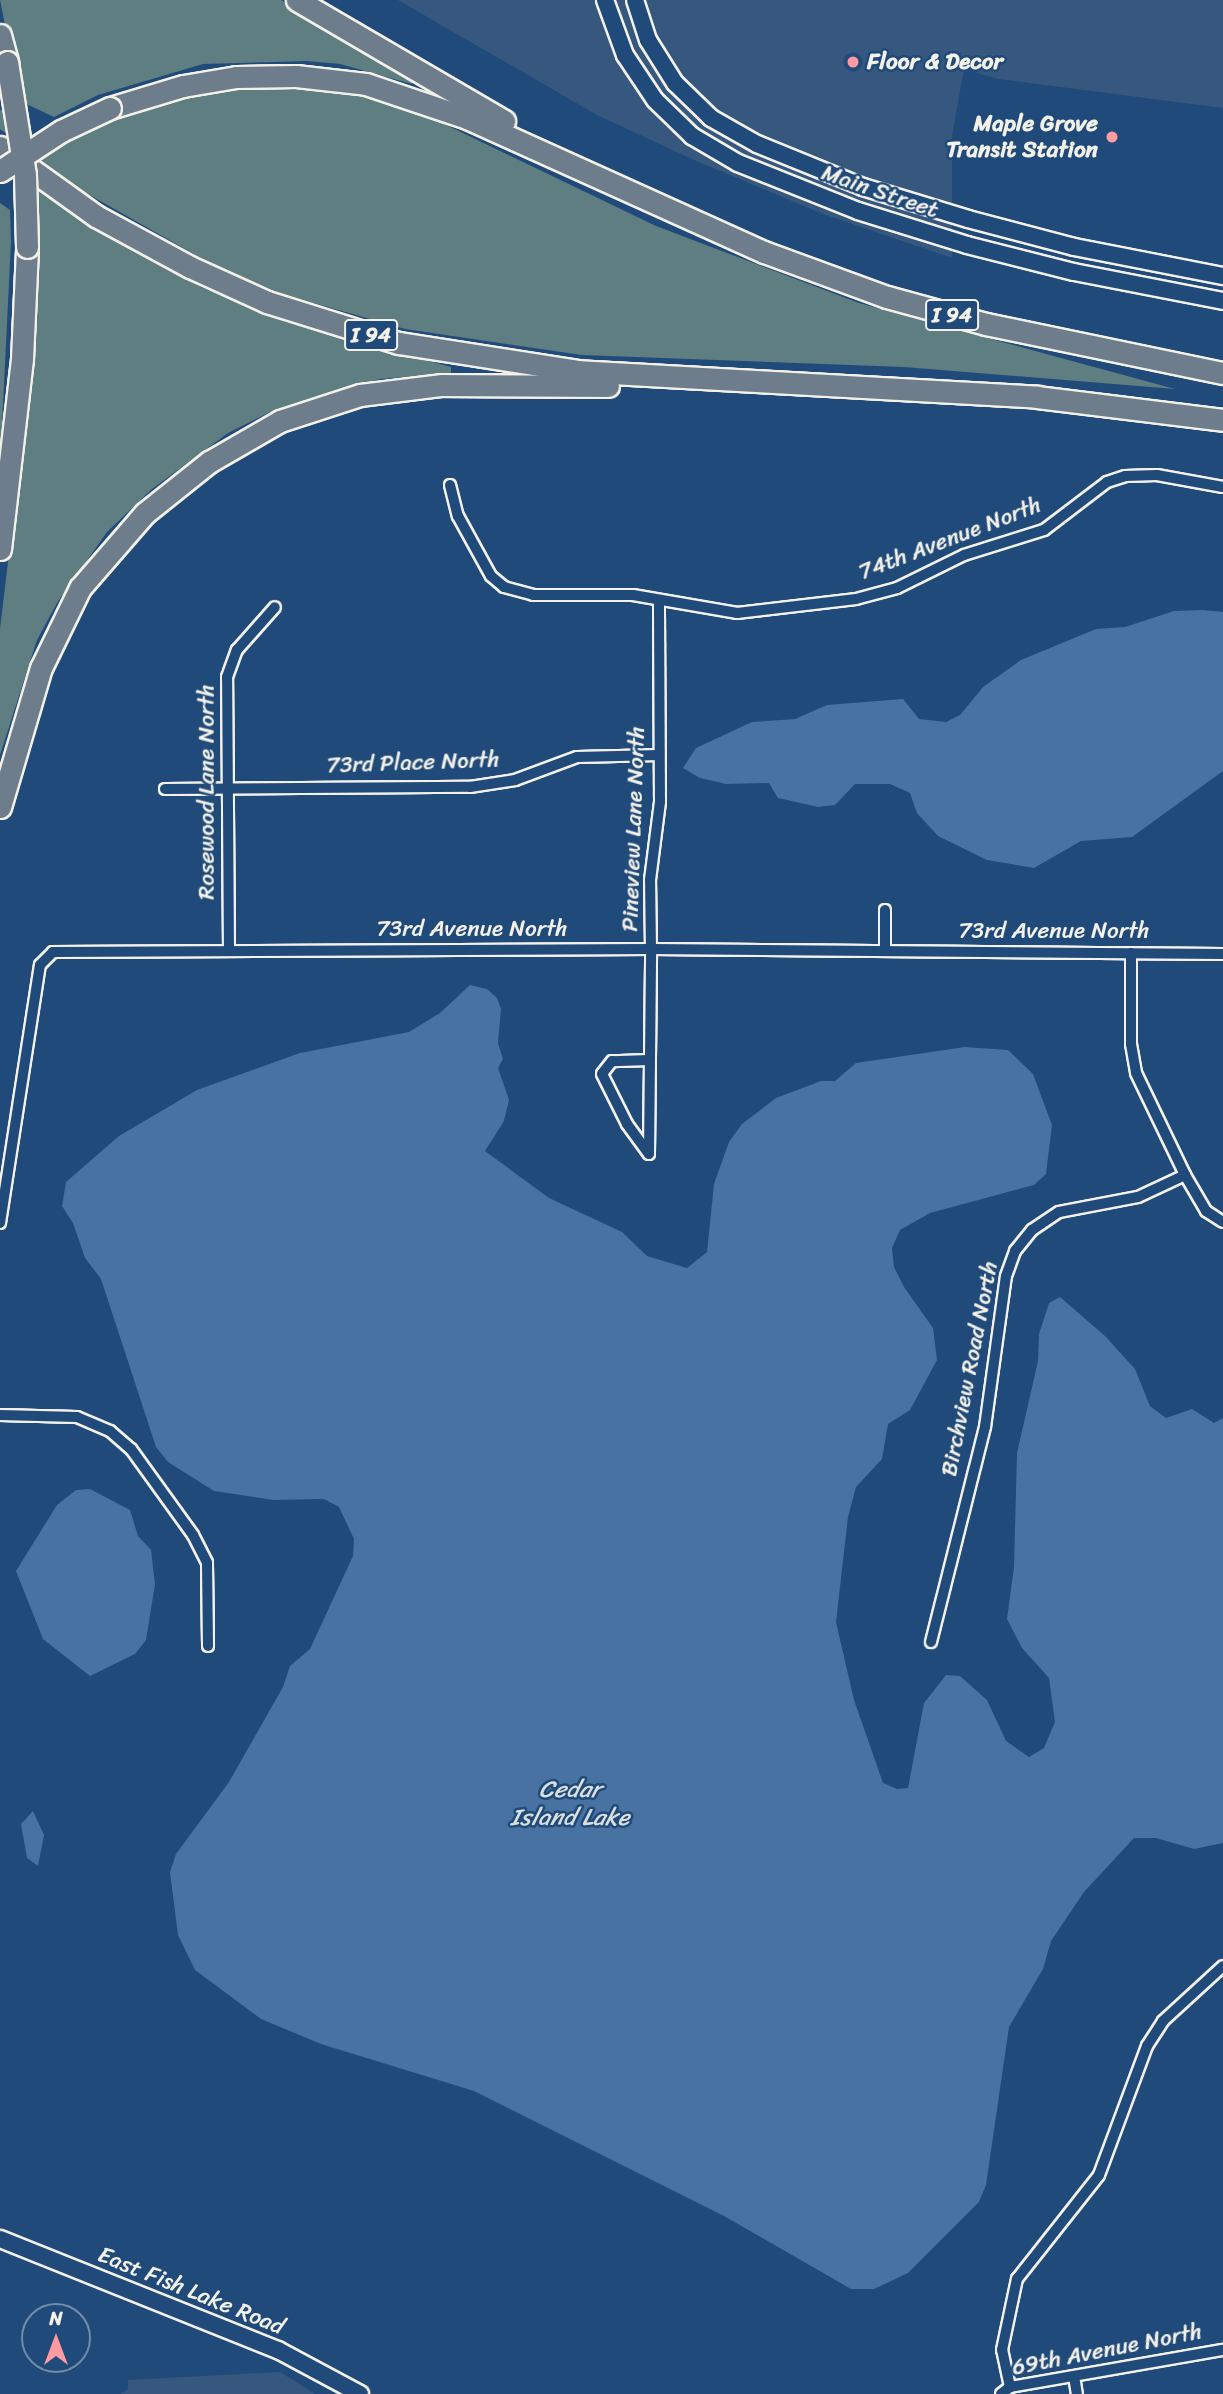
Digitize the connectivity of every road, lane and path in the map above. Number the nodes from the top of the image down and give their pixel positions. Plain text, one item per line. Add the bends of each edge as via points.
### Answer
1 (297, 0) edge
2 (605, 0) edge
3 (635, 0) edge
4 (0, 35) edge
5 (0, 147) edge
6 (0, 171) edge
7 (692, 220) junction
8 (1223, 276) edge
9 (1223, 301) edge
10 (1223, 373) edge
11 (785, 384) junction
12 (1223, 420) edge
13 (450, 485) dead end
14 (1223, 487) edge
15 (0, 549) edge
16 (659, 600) junction
17 (275, 607) dead end
18 (659, 755) junction
19 (227, 788) junction
20 (165, 789) dead end
21 (0, 807) edge
22 (885, 910) dead end
23 (651, 949) junction
24 (229, 951) junction
25 (885, 951) junction
26 (1131, 953) junction
27 (1223, 954) edge
28 (649, 1060) junction
29 (1185, 1175) junction
30 (1223, 1222) edge
31 (0, 1223) edge
32 (0, 1415) edge
33 (931, 1642) dead end
34 (208, 1646) dead end
35 (1223, 1966) edge
36 (0, 2239) edge
37 (1223, 2350) edge
38 (1074, 2376) junction
39 (1005, 2390) edge
40 (360, 2394) edge
41 (1077, 2394) edge

1 - 7 highway, I 94 via 492,115
2 - 9 street, Main Street via 625,55 655,100 692,136 738,163 858,211 967,245 1074,272
3 - 8 street, Main Street via 648,40 675,83 711,118 757,144 863,187 968,219 1074,247
4 - 15 highway, bridge via 25,176 27,247 22,359
5 - 11 highway, I 94 via 96,216 190,267 267,302 348,329 512,364
6 - 7 highway, bridge via 52,136 110,108 183,86 236,77 316,77 366,83 467,118
7 - 10 highway, I 94 via 887,297 986,324
11 - 12 highway, I 94 via 1050,398
11 - 21 highway via 410,387 332,402 263,429 166,492 80,588 41,668
13 - 16 street, 74th Avenue North via 458,516 491,576 504,587 533,595 633,595
14 - 16 street, 74th Avenue North via 1157,475 1125,475 1107,482 1044,530 964,555 878,595 737,613
16 - 18 street, Pineview Lane North
17 - 19 street, Rosewood Lane North via 230,663
18 - 19 street, 73rd Place North via 577,757 515,780 470,787
18 - 23 street, Pineview Lane North via 659,811 650,880
19 - 20 street, 73rd Place North
19 - 24 street, Rosewood Lane North
22 - 25 street
23 - 24 street, 73rd Avenue North
23 - 25 street, 73rd Avenue North
23 - 28 street, Pineview Lane North
24 - 31 street, 73rd Avenue North via 48,954 40,965
25 - 26 street, 73rd Avenue North
26 - 27 street, 73rd Avenue North
26 - 29 street via 1133,1063
28 - 28 street, Pineview Lane North via 612,1060 602,1074 626,1124 649,1154
29 - 30 street via 1206,1212
29 - 33 street, Birchview Road North via 1138,1198 1059,1212 1032,1230 1015,1251 1006,1276 985,1427
32 - 34 street via 77,1417 110,1431 131,1449 193,1535 207,1563
35 - 39 street via 1164,2021 1147,2046 1099,2175 1017,2279 1002,2350
36 - 40 street, East Fish Lake Road via 278,2350
37 - 38 street, 69th Avenue North
38 - 39 street, 69th Avenue North
38 - 41 street

